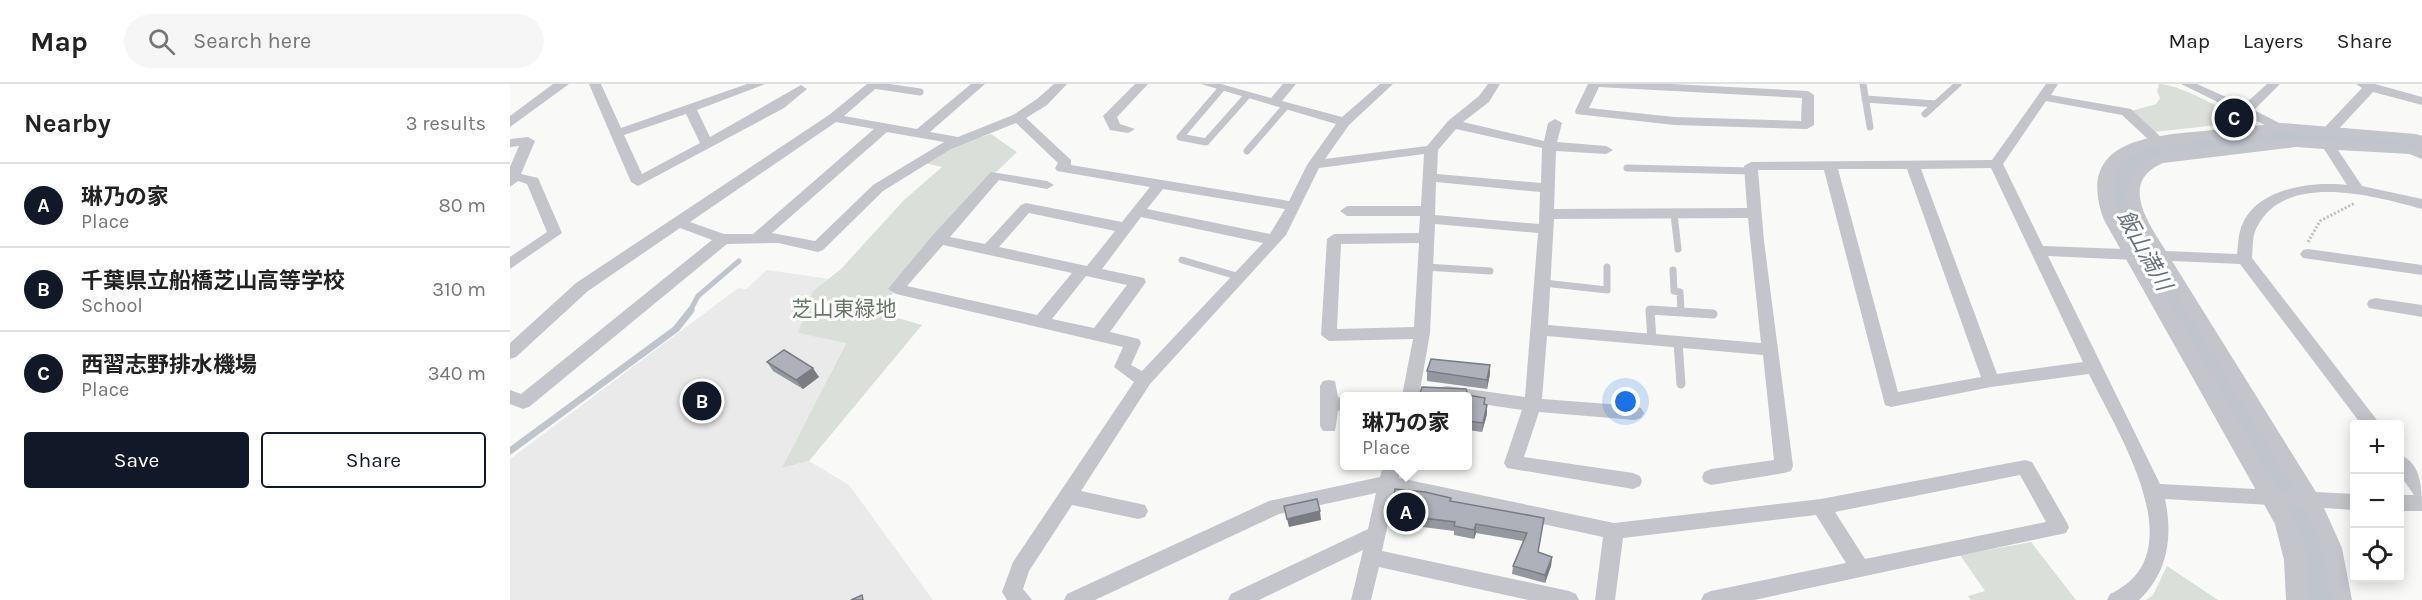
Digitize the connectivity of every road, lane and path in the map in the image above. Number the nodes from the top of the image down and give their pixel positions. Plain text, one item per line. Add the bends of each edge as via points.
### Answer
1 (595, 84) edge
2 (761, 84) edge
3 (979, 84) edge
4 (1061, 84) edge
5 (1142, 84) edge
6 (1207, 84) edge
7 (1290, 84) edge
8 (1387, 84) edge
9 (1494, 84) edge
10 (1594, 84) edge
11 (1601, 84) edge
12 (1863, 84) edge
13 (1959, 84) edge
14 (2187, 84) edge
15 (2274, 84) edge
16 (874, 85) edge
17 (554, 86) edge
18 (2366, 86) edge
19 (801, 89) dead end
20 (1221, 89) junction
21 (2048, 90) edge
22 (920, 92) dead end
23 (1246, 97) junction
24 (1865, 99) junction
25 (2422, 101) edge
26 (1936, 104) junction
27 (779, 105) junction
28 (1279, 105) junction
29 (690, 108) junction
30 (2245, 111) junction
31 (1925, 114) dead end
32 (834, 118) junction
33 (1018, 118) junction
34 (1344, 122) junction
35 (1555, 123) dead end
36 (1453, 124) junction
37 (511, 125) edge
38 (885, 127) junction
39 (1870, 127) dead end
40 (2282, 128) junction
41 (1128, 129) dead end
42 (618, 133) junction
43 (921, 134) junction
44 (2328, 137) junction
45 (959, 141) junction
46 (510, 142) edge
47 (2421, 143) edge
48 (707, 144) junction
49 (1550, 146) junction
50 (2165, 148) junction
51 (1431, 149) junction
52 (1606, 150) dead end
53 (1246, 151) dead end
54 (1996, 164) junction
55 (1314, 165) junction
56 (1830, 165) junction
57 (1913, 166) junction
58 (1627, 168) dead end
59 (1751, 171) junction
60 (1428, 177) junction
61 (512, 180) edge
62 (1159, 184) junction
63 (1047, 185) dead end
64 (1548, 188) junction
65 (2358, 190) junction
66 (2422, 204) edge
67 (1293, 206) junction
68 (1347, 211) dead end
69 (1137, 212) junction
70 (1753, 213) junction
71 (1674, 214) junction
72 (1427, 215) junction
73 (1547, 221) junction
74 (679, 223) junction
75 (1126, 228) junction
76 (1426, 238) junction
77 (723, 239) junction
78 (938, 239) junction
79 (755, 240) junction
80 (1274, 240) junction
81 (1678, 249) dead end
82 (987, 251) junction
83 (2038, 251) junction
84 (2308, 254) joint
85 (2149, 257) junction
86 (2244, 259) junction
87 (1182, 260) dead end
88 (510, 264) edge
89 (1425, 267) junction
90 (1607, 267) dead end
91 (2416, 269) edge
92 (1674, 270) dead end
93 (1087, 271) junction
94 (1490, 271) dead end
95 (1240, 277) junction
96 (1544, 283) junction
97 (2422, 285) edge
98 (2375, 304) dead end
99 (2422, 311) edge
100 (1681, 312) junction
101 (1713, 314) dead end
102 (1041, 321) junction
103 (1541, 330) junction
104 (1422, 333) junction
105 (1099, 334) junction
106 (1652, 340) junction
107 (1678, 342) junction
108 (1772, 350) junction
109 (510, 353) edge
110 (2092, 367) junction
111 (1144, 380) junction
112 (1991, 381) junction
113 (1681, 384) dead end
114 (1329, 386) dead end
115 (1412, 392) edge
116 (510, 397) edge
117 (1472, 398) edge
118 (1337, 404) edge
119 (1533, 405) junction
120 (1635, 413) dead end
121 (2368, 420) edge
122 (1329, 426) dead end
123 (2404, 467) edge
124 (1390, 474) edge
125 (1711, 477) dead end
126 (1633, 480) dead end
127 (2154, 491) junction
128 (2422, 491) edge
129 (1068, 496) junction
130 (2279, 499) junction
131 (2307, 501) junction
132 (2350, 502) edge
133 (2404, 503) edge
134 (2422, 503) edge
135 (1821, 507) junction
136 (1138, 511) dead end
137 (1614, 531) junction
138 (1376, 534) junction
139 (1371, 556) junction
140 (1860, 569) junction
141 (1022, 600) edge
142 (1074, 600) edge
143 (1238, 600) edge
144 (1361, 600) edge
145 (1569, 600) edge
146 (1605, 600) edge
147 (1711, 600) edge
148 (2116, 600) edge
149 (2298, 600) edge
150 (2342, 600) edge

1 - 42 street
2 - 27 street
2 - 29 street
3 - 43 street
4 - 33 street
5 - 41 street via 1110,116 1115,126
6 - 20 street
7 - 28 street
8 - 34 street
9 - 36 street via 1484,99
10 - 11 street via 1581,111 1674,121 1807,125 1808,95
12 - 24 lane
13 - 26 lane
14 - 30 street
15 - 30 street
16 - 22 lane
16 - 32 street
17 - 37 street
18 - 25 street
18 - 44 street
19 - 27 street
20 - 23 street
20 - 23 lane via 1180,137 1206,142
21 - 50 street via 2126,112
21 - 54 street
23 - 28 street
24 - 26 lane
24 - 39 lane
26 - 31 lane
27 - 48 street
28 - 34 street
28 - 53 lane
29 - 42 street
29 - 48 street
30 - 40 street
32 - 38 street
32 - 74 street
33 - 45 street
33 - 62 street via 1058,153 1066,163 1062,168
34 - 55 street
35 - 49 street
36 - 49 street
36 - 51 street
38 - 43 street
38 - 79 street
40 - 44 street
40 - 50 street
42 - 48 street via 638,182
43 - 45 street
44 - 47 street
44 - 50 street via 2296,143
44 - 65 street
45 - 79 street via 878,188 818,247 778,238
46 - 61 street via 528,141
49 - 52 street
49 - 64 street
50 - 85 street via 2132,187 2133,208
50 - 85 street via 2141,144 2116,158 2104,180 2107,206
51 - 55 street
51 - 60 street
54 - 57 street
54 - 83 street
55 - 67 street
56 - 57 street
56 - 59 street via 1751,166
56 - 112 street via 1891,400
57 - 112 street
58 - 59 lane
59 - 70 street
60 - 64 street
60 - 72 street
61 - 88 street via 533,181 555,233
62 - 67 street
62 - 69 street
63 - 78 street via 996,175
64 - 73 street
65 - 66 street via 2400,196
65 - 84 path via 2356,202 2320,220 2308,239
65 - 86 street via 2300,191 2274,197 2256,212 2246,230
67 - 80 street
68 - 72 street
69 - 75 street
69 - 80 street
70 - 71 street
70 - 108 street
71 - 73 street
71 - 81 lane
72 - 73 street
72 - 76 street
73 - 96 street
74 - 77 street
74 - 109 street via 582,287
75 - 82 street via 1026,208
75 - 93 street
76 - 89 street
76 - 104 street via 1334,239 1329,335
77 - 79 street
77 - 116 street via 523,402
78 - 82 street
78 - 102 street via 896,289
80 - 95 street
82 - 93 street
83 - 85 street
83 - 110 street
84 - 91 street
85 - 86 street
85 - 130 street
85 - 131 street
86 - 121 street
87 - 95 lane
89 - 94 lane
89 - 104 street
90 - 96 lane via 1607,290
91 - 97 street
92 - 100 lane via 1674,291 1680,292
93 - 102 street
93 - 105 street via 1138,282
95 - 111 street
96 - 103 street
98 - 99 street
100 - 101 lane
100 - 106 lane via 1650,310
102 - 105 street
103 - 106 street
103 - 119 street
104 - 115 street
105 - 111 street via 1133,343 1122,367
106 - 107 street
107 - 108 street
107 - 113 lane
108 - 125 street via 1784,465
110 - 112 street
110 - 127 street
111 - 129 street
114 - 118 street
117 - 119 street
118 - 122 street
119 - 120 street
119 - 126 street via 1513,463
123 - 128 street
124 - 137 street
124 - 138 street
124 - 142 street via 1276,507
127 - 130 street
127 - 148 street via 2161,517 2157,554 2143,585 2129,597
129 - 136 street
129 - 141 street via 1020,568 1012,592
130 - 131 street
130 - 149 street via 2296,560
131 - 132 street
131 - 150 street via 2332,548
133 - 134 street
135 - 137 street
135 - 140 street
135 - 140 street via 2025,467 2059,527
137 - 146 street
138 - 139 street
138 - 143 street
139 - 144 street
139 - 145 street
140 - 147 street

